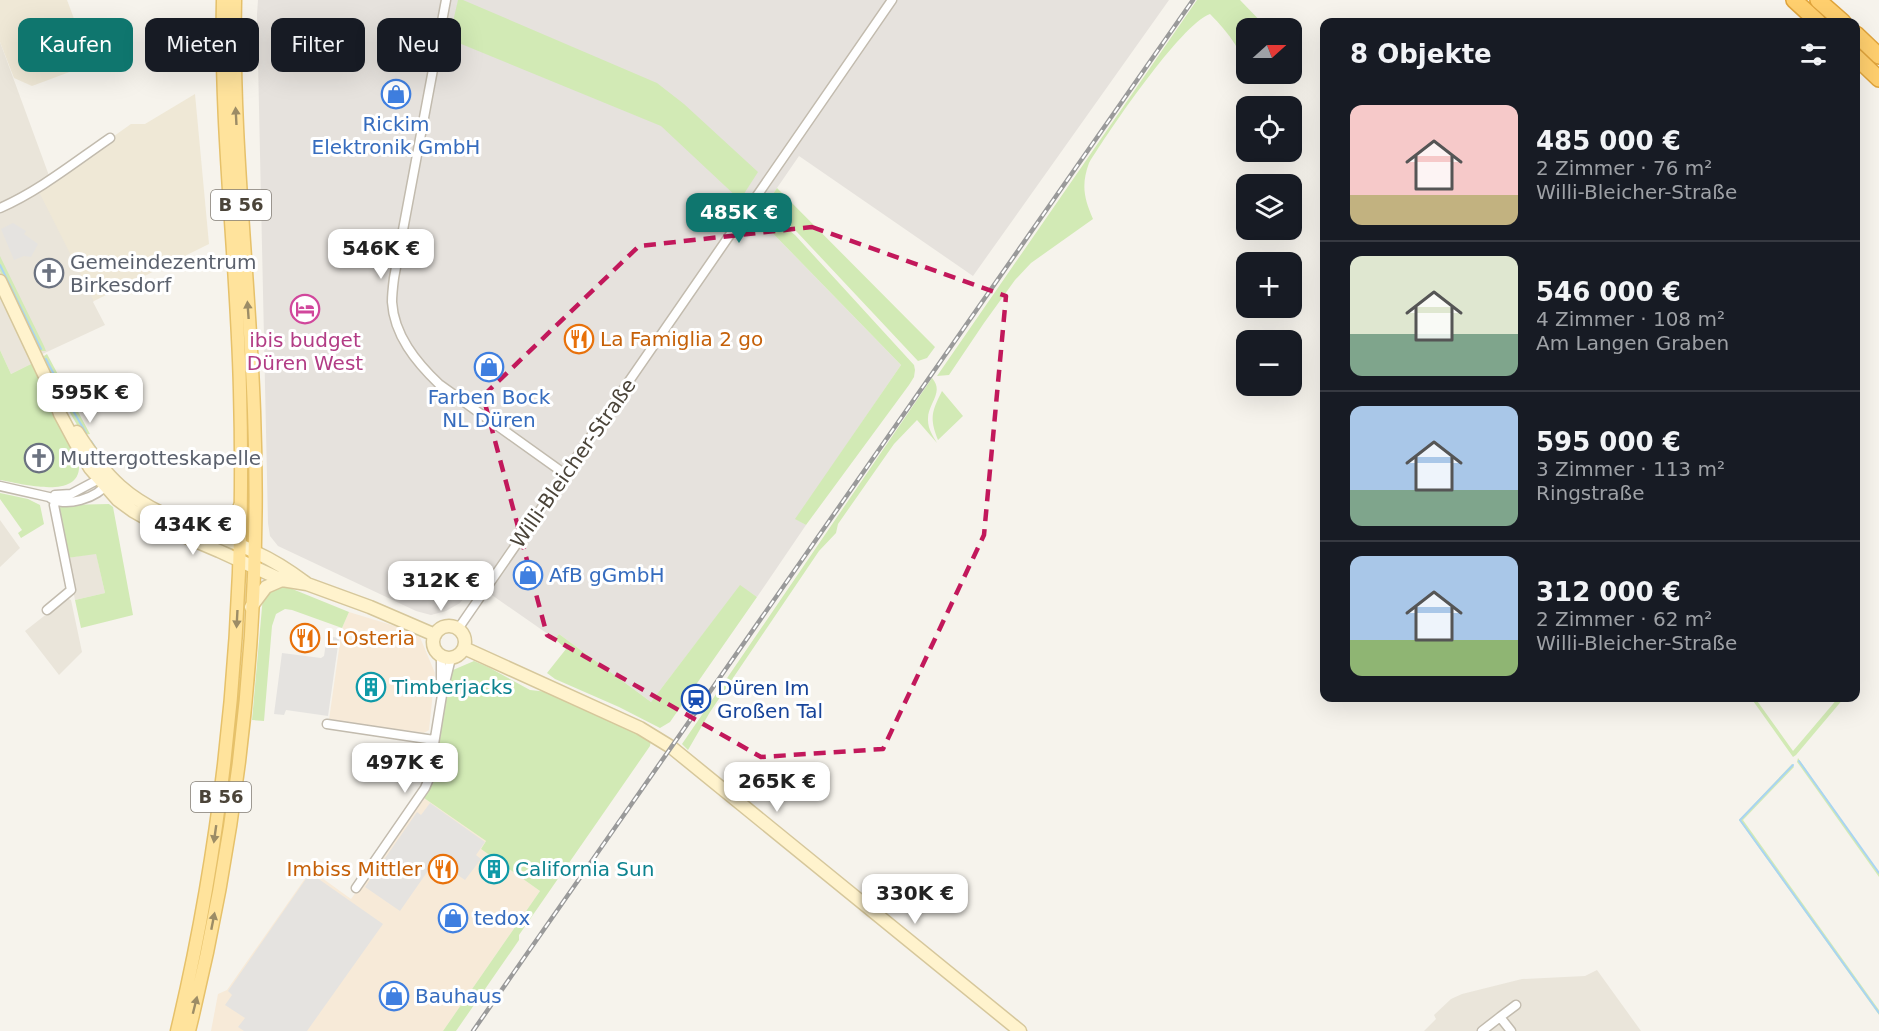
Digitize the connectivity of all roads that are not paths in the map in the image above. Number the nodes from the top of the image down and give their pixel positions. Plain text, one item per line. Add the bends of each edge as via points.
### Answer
1 (223, 0) edge
2 (235, 0) edge
3 (446, 0) edge
4 (892, 0) edge
5 (1794, 0) edge
6 (1818, 0) edge
7 (1814, 18) edge
8 (1838, 18) edge
9 (1860, 38) edge
10 (1879, 56) edge
11 (1860, 61) edge
12 (1879, 79) edge
13 (110, 138) dead end
14 (0, 208) edge
15 (0, 281) edge
16 (565, 474) junction
17 (104, 480) junction
18 (0, 486) edge
19 (54, 498) junction
20 (240, 504) junction
21 (214, 535) junction
22 (240, 545) junction
23 (254, 551) junction
24 (240, 560) junction
25 (254, 567) junction
26 (282, 580) junction
27 (307, 584) junction
28 (251, 607) junction
29 (46, 610) dead end
30 (458, 629) junction
31 (435, 635) junction
32 (464, 648) junction
33 (446, 657) junction
34 (327, 724) dead end
35 (434, 740) junction
36 (356, 888) dead end
37 (1516, 1005) dead end
38 (1500, 1017) junction
39 (177, 1031) edge
40 (189, 1031) edge
41 (1020, 1031) edge
42 (1482, 1031) edge
43 (1511, 1031) edge

1 - 20 main road, B 56 via 224,115 240,379
23 -> 2 main road, B 56 via 254,411 236,114
3 - 16 street via 394,278 392,302 396,322 413,356 439,384
4 - 16 street, Willi-Bleicher-Straße
5 - 7 highway
6 - 8 highway
9 - 10 highway
11 - 12 highway
13 - 14 street
15 - 17 main road via 50,387
16 - 30 street, Willi-Bleicher-Straße
17 - 19 street via 90,497 69,502
17 - 21 main road via 153,509
17 - 24 main road via 118,500 142,517
18 - 19 street
19 - 29 street via 71,590
20 - 21 main road via 232,522
20 - 22 main road, B 56
21 - 22 main road
22 - 23 main road
22 - 24 main road, B 56
23 - 25 main road, B 56
23 - 27 main road
24 - 25 main road
24 -> 39 main road, B 56 via 220,803 199,931
25 - 26 main road
25 - 28 main road, B 56
26 - 27 main road
26 - 28 main road via 266,587
27 - 31 main road
40 -> 28 main road, B 56 via 222,874 244,721
30 - 31 main road via 445,627
30 - 32 main road via 464,637
31 - 33 main road via 435,649
32 - 33 main road via 459,655
32 - 41 main road via 640,728 671,747
33 - 35 street
34 - 35 street
35 - 36 street via 425,788
37 - 38 street
38 - 42 street
38 - 43 street

